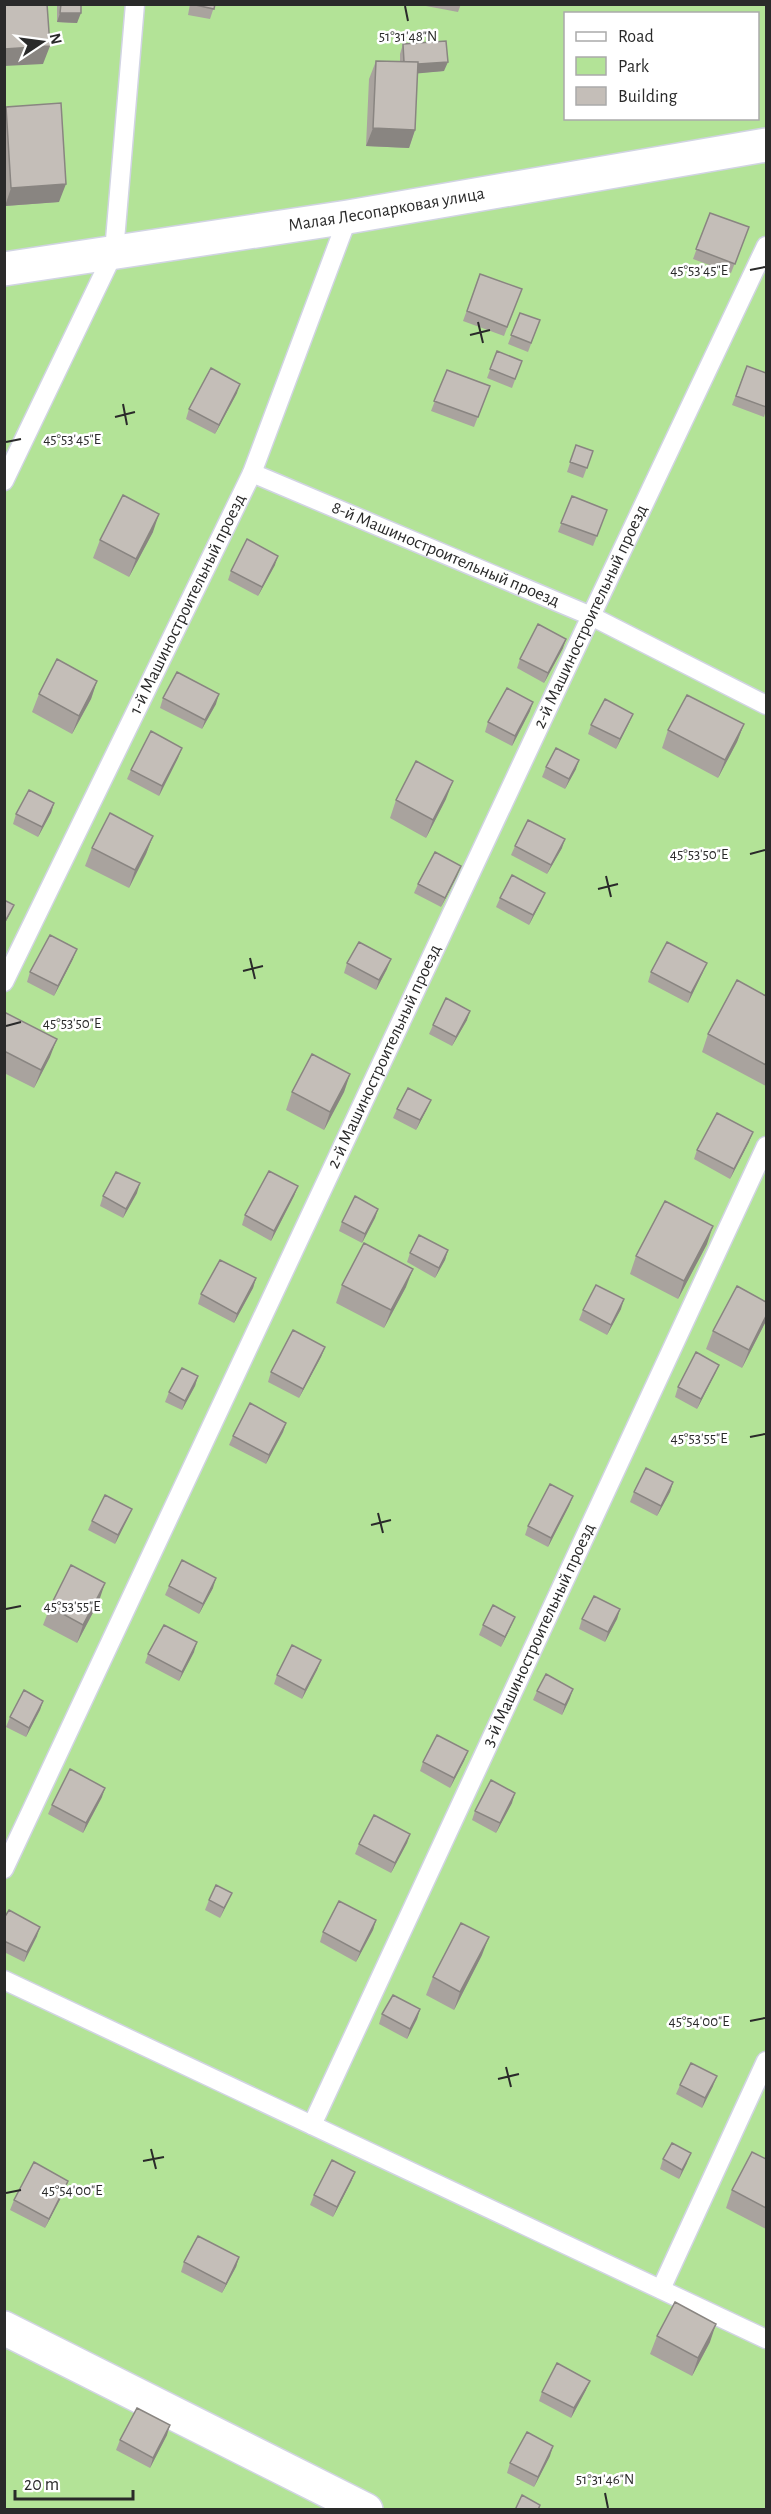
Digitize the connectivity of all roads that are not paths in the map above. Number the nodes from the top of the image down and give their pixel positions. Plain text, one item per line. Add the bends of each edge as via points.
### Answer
1 (135, 4) edge
2 (766, 145) edge
3 (348, 217) junction
4 (766, 246) edge
5 (114, 252) junction
6 (4, 269) edge
7 (252, 473) junction
8 (4, 481) edge
9 (591, 616) junction
10 (766, 705) edge
11 (4, 982) edge
12 (766, 1146) edge
13 (4, 1869) edge
14 (4, 1980) edge
15 (766, 2061) edge
16 (312, 2125) junction
17 (661, 2289) junction
18 (4, 2328) edge
19 (766, 2339) edge
20 (366, 2510) edge

1 - 5 lane
2 - 3 street, Малая Лесопарковая улица
3 - 5 street, Малая Лесопарковая улица
3 - 7 lane, 1-й Машиностроительный проезд
4 - 9 lane, 2-й Машиностроительный проезд
5 - 6 street, Малая Лесопарковая улица
5 - 8 lane
7 - 9 lane, 8-й Машиностроительный проезд
7 - 11 lane, 1-й Машиностроительный проезд
9 - 10 lane, 8-й Машиностроительный проезд
9 - 13 lane, 2-й Машиностроительный проезд
12 - 16 lane, 3-й Машиностроительный проезд
14 - 16 lane
15 - 17 lane
16 - 17 lane
17 - 19 lane
18 - 20 street

